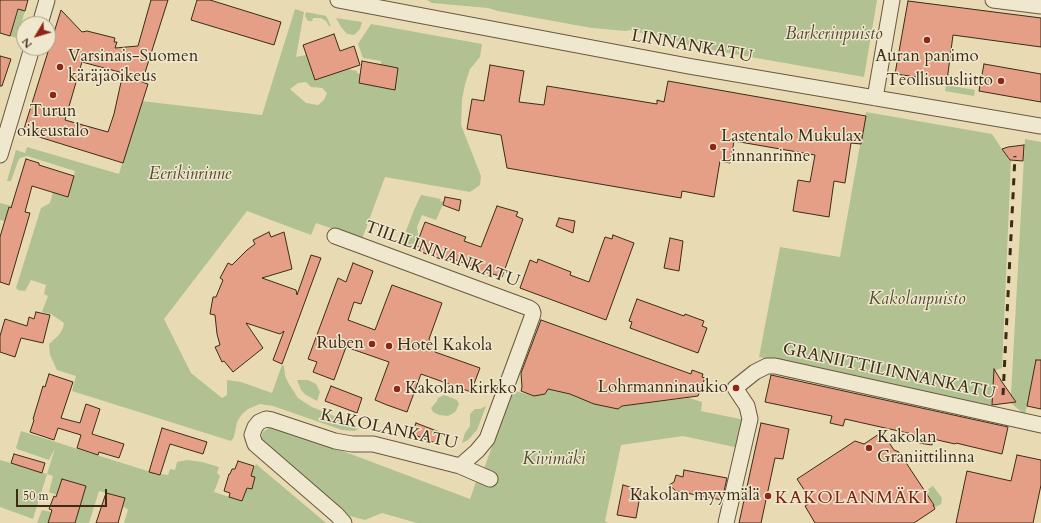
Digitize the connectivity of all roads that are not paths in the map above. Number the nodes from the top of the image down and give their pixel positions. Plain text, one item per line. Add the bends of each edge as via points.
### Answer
1 (47, 0) edge
2 (338, 0) edge
3 (892, 0) edge
4 (993, 0) edge
5 (1041, 6) edge
6 (42, 16) edge
7 (30, 56) edge
8 (875, 98) junction
9 (1041, 126) edge
10 (0, 155) edge
11 (335, 236) dead end
12 (533, 312) joint
13 (1041, 426) edge
14 (460, 466) junction
15 (490, 479) dead end
16 (344, 523) edge
17 (726, 523) edge

1 - 6 street
2 - 8 street, LINNANKATU via 688,66
3 - 8 street
4 - 5 street
7 - 10 street
8 - 9 street, LINNANKATU
11 - 12 street, TIILILINNANKATU via 529,308
12 - 14 street, KAKOLANKATU via 487,439 478,452
13 - 17 street, GRANIITTILINNANKATU via 767,366 735,388 748,406 750,419
14 - 15 street
14 - 16 street, KAKOLANKATU via 373,444 335,442 272,420 259,422 252,434 255,444

